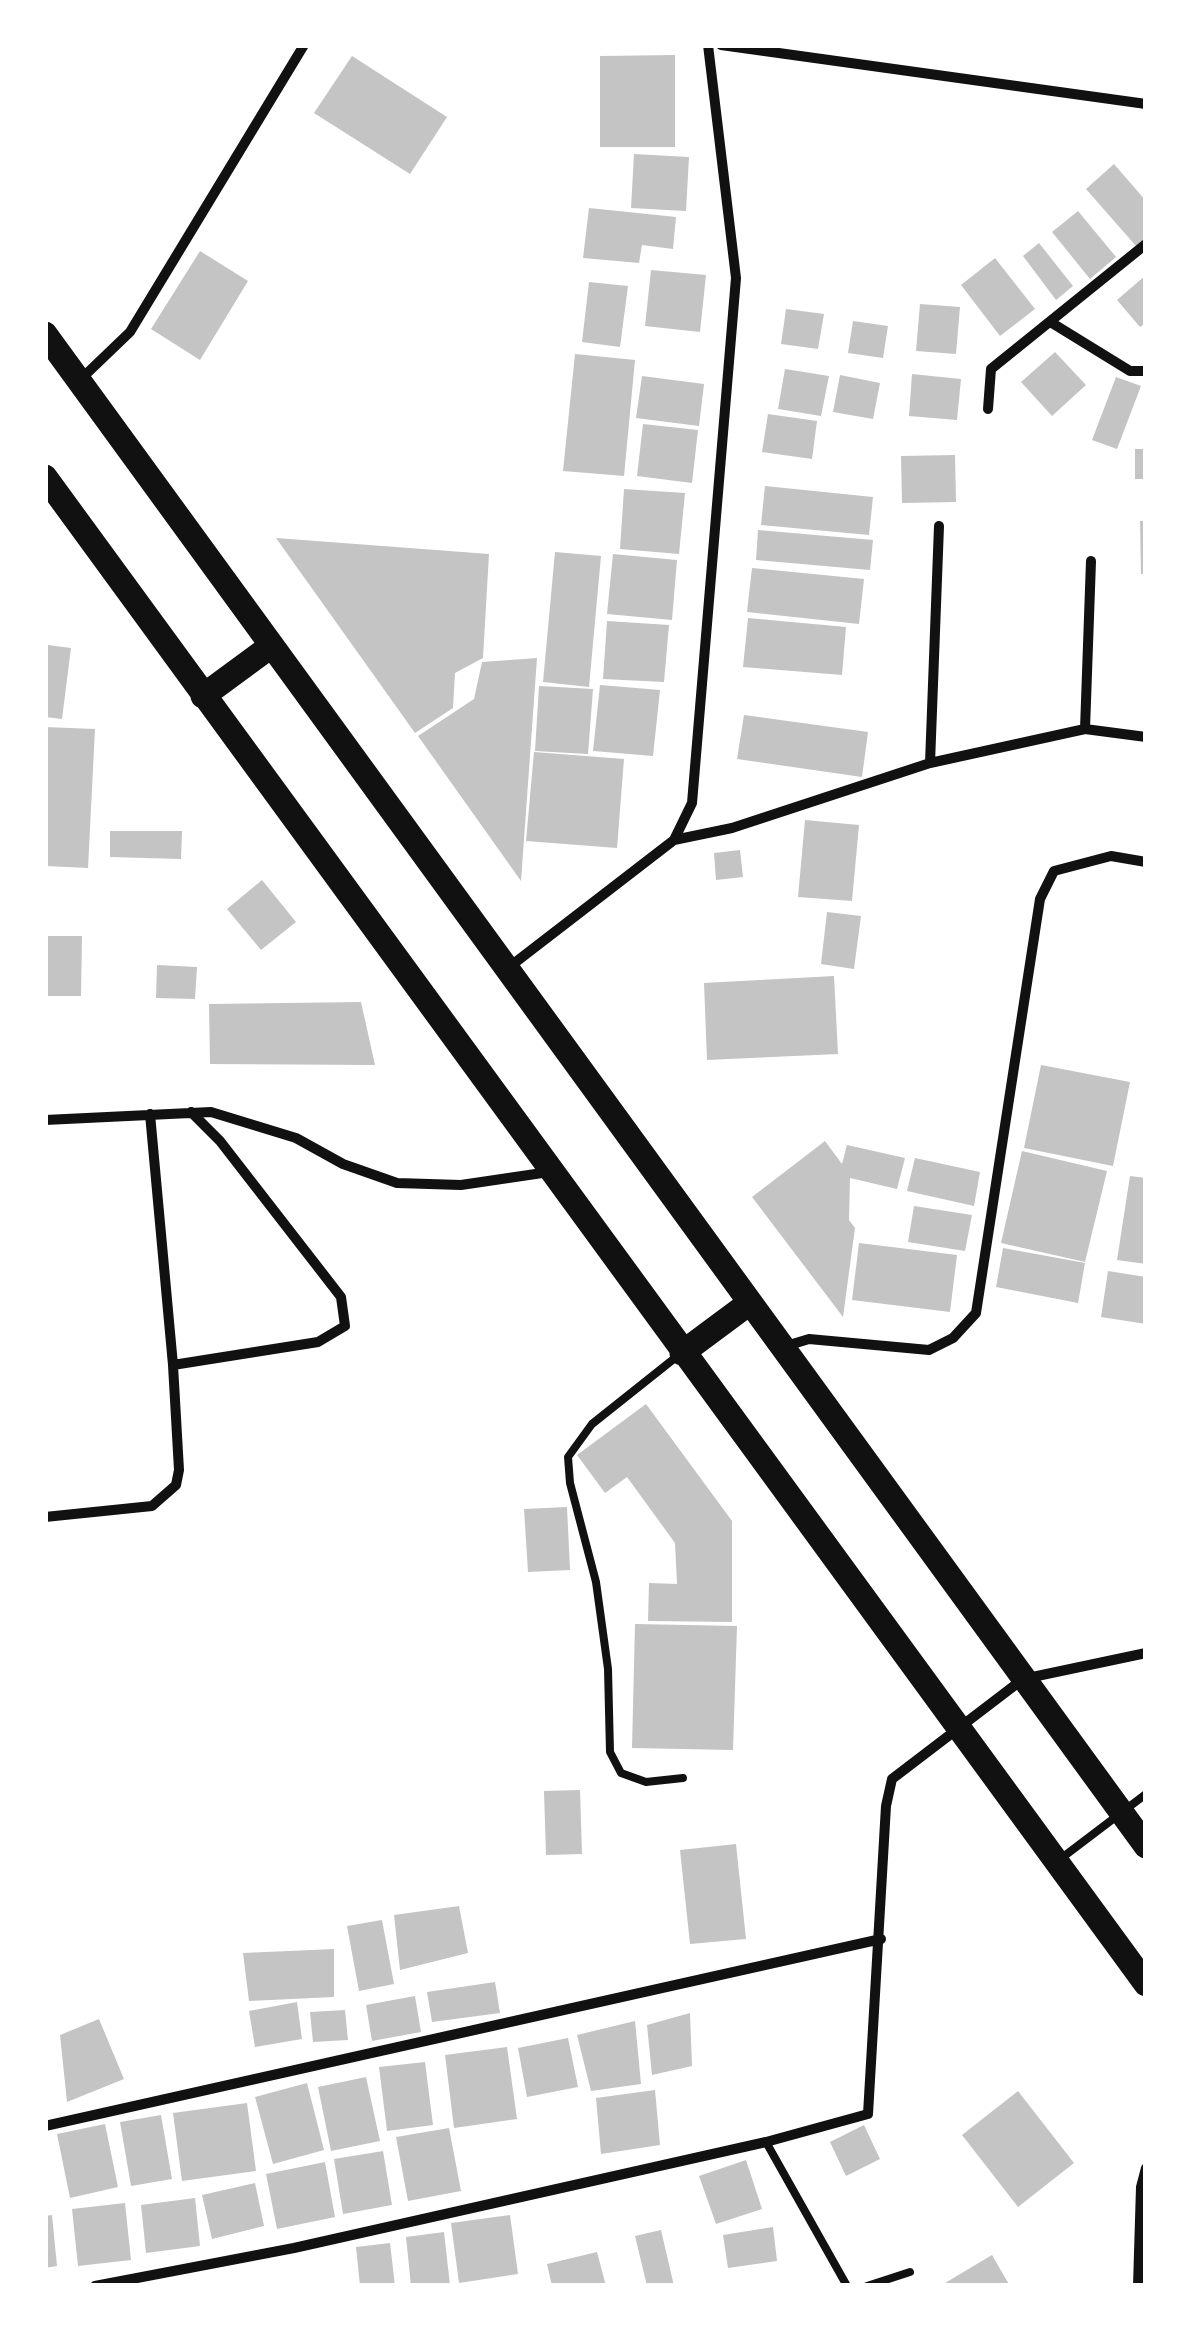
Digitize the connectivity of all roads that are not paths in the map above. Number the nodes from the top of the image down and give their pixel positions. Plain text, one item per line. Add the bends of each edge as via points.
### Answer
1 (304, 45) edge
2 (708, 45) edge
3 (720, 45) edge
4 (1146, 104) edge
5 (1146, 244) edge
6 (1052, 323) junction
7 (45, 334) edge
8 (1146, 370) edge
9 (79, 381) junction
10 (988, 410) dead end
11 (45, 477) edge
12 (939, 526) dead end
13 (1091, 561) dead end
14 (271, 646) junction
15 (203, 696) junction
16 (1085, 729) junction
17 (1146, 737) edge
18 (930, 764) junction
19 (674, 840) junction
20 (1146, 862) edge
21 (507, 968) junction
22 (192, 1112) junction
23 (150, 1114) junction
24 (45, 1120) edge
25 (553, 1172) junction
26 (748, 1304) junction
27 (780, 1348) junction
28 (682, 1353) junction
29 (173, 1365) junction
30 (45, 1516) edge
31 (1146, 1652) edge
32 (1023, 1679) junction
33 (957, 1728) junction
34 (682, 1778) dead end
35 (1146, 1794) edge
36 (1122, 1812) junction
37 (1146, 1846) edge
38 (1056, 1862) junction
39 (880, 1939) junction
40 (1146, 1984) edge
41 (45, 2126) edge
42 (766, 2142) junction
43 (1146, 2168) edge
44 (910, 2272) dead end
45 (95, 2286) edge
46 (846, 2286) edge
47 (866, 2286) edge
48 (1138, 2286) edge

1 - 9 street via 130,332
2 - 19 street via 736,278 692,803
3 - 4 street
5 - 6 street
6 - 8 street via 1130,371
6 - 10 street via 991,369
7 - 9 main road
9 - 14 main road
11 - 15 main road
12 - 18 street
13 - 16 street
14 - 15 main road
14 - 21 main road
15 - 25 main road
16 - 17 street
16 - 18 street
18 - 19 street via 732,828
19 - 21 street
20 - 27 street via 1111,856 1054,871 1040,898 976,1313 953,1338 929,1350 809,1339
21 - 26 main road
22 - 23 street
22 - 25 street via 252,1122 396,1183 461,1184
22 - 29 street via 341,1297 345,1326 318,1342
23 - 24 street
23 - 29 street
25 - 28 main road
26 - 27 main road
26 - 28 main road
27 - 32 main road
28 - 33 main road
28 - 34 lane via 592,1424 568,1458 596,1582 610,1752 621,1773 646,1782
29 - 30 street via 179,1470 168,1496 152,1506
31 - 32 street
32 - 33 street
32 - 36 main road
33 - 38 main road
33 - 39 street via 892,1779
35 - 36 lane
36 - 37 main road
36 - 38 lane
38 - 40 main road
39 - 41 street
39 - 42 street via 868,2114
42 - 45 street
42 - 46 lane
43 - 48 street
44 - 47 lane

